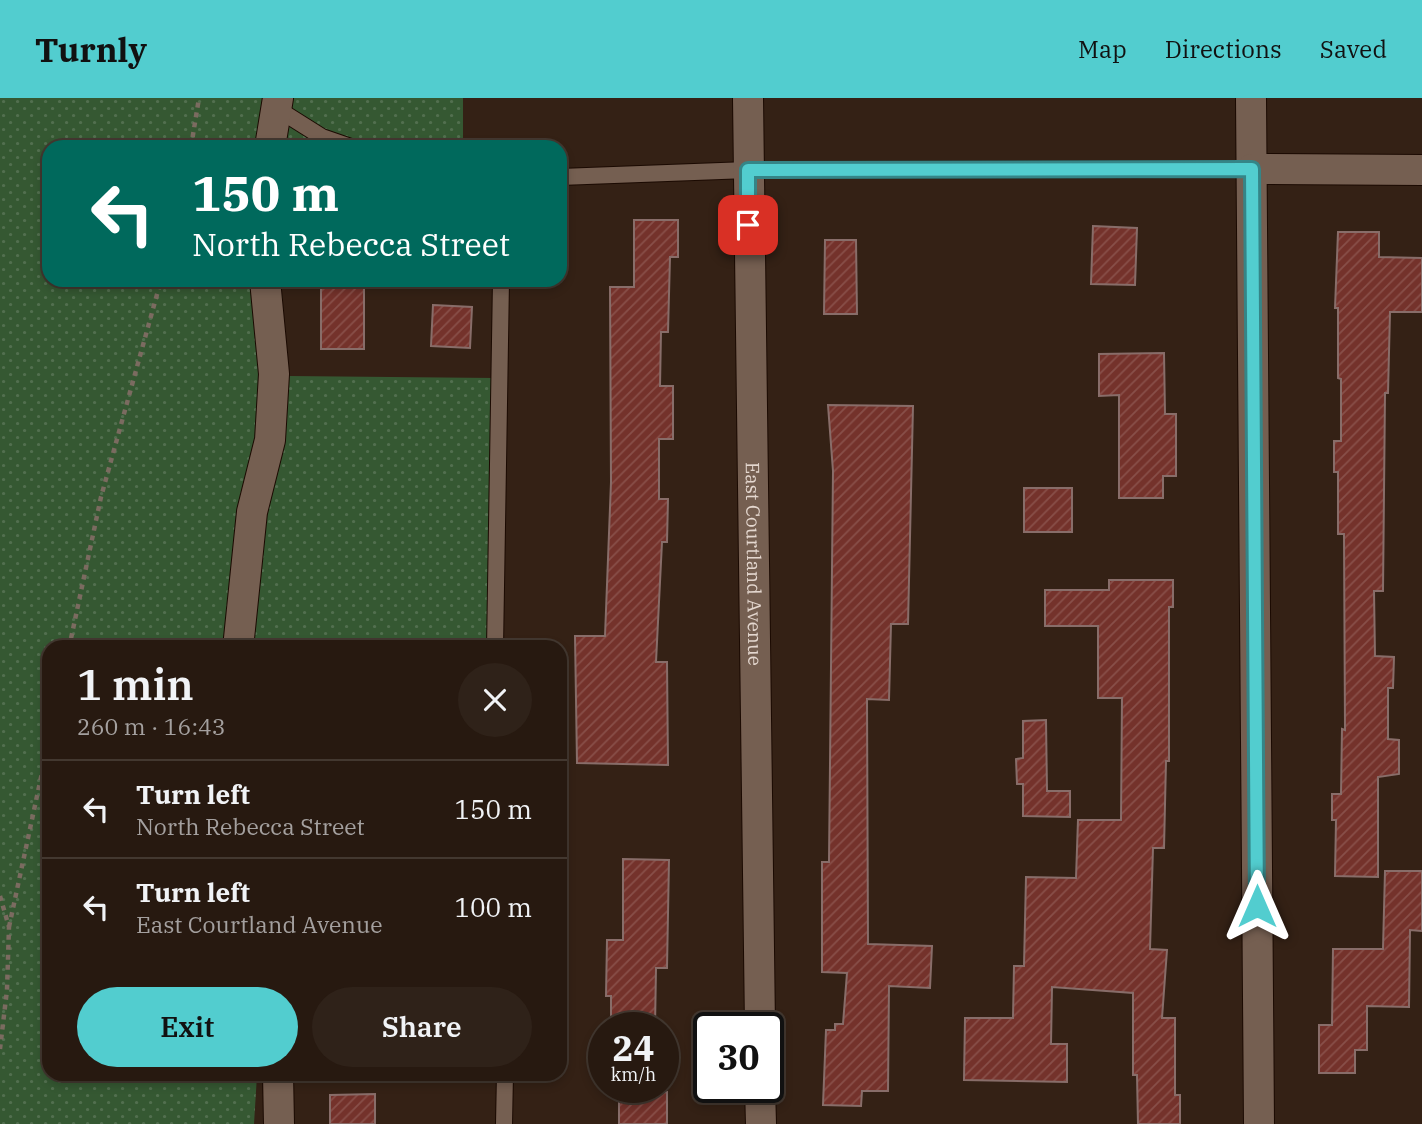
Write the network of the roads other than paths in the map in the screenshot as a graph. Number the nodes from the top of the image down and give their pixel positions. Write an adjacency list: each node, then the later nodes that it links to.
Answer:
1 (748, 98): 7 (street, East Courtland Avenue)
2 (1251, 98): 6 (street)
3 (277, 103): 4 (street); 5 (lane)
4 (271, 140)
5 (331, 140)
6 (1252, 169): 7 (lane); 8 (street); 21 (street)
7 (748, 170): 9 (lane); 14 (street, East Courtland Avenue)
8 (1422, 170)
9 (567, 177)
10 (266, 287): 12 (street)
11 (501, 287): 13 (lane)
12 (239, 640)
13 (495, 640)
14 (760, 1012)
15 (278, 1081): 18 (street)
16 (505, 1081): 19 (lane)
17 (760, 1103): 20 (street)
18 (279, 1124)
19 (504, 1124)
20 (761, 1124)
21 (1259, 1124)

